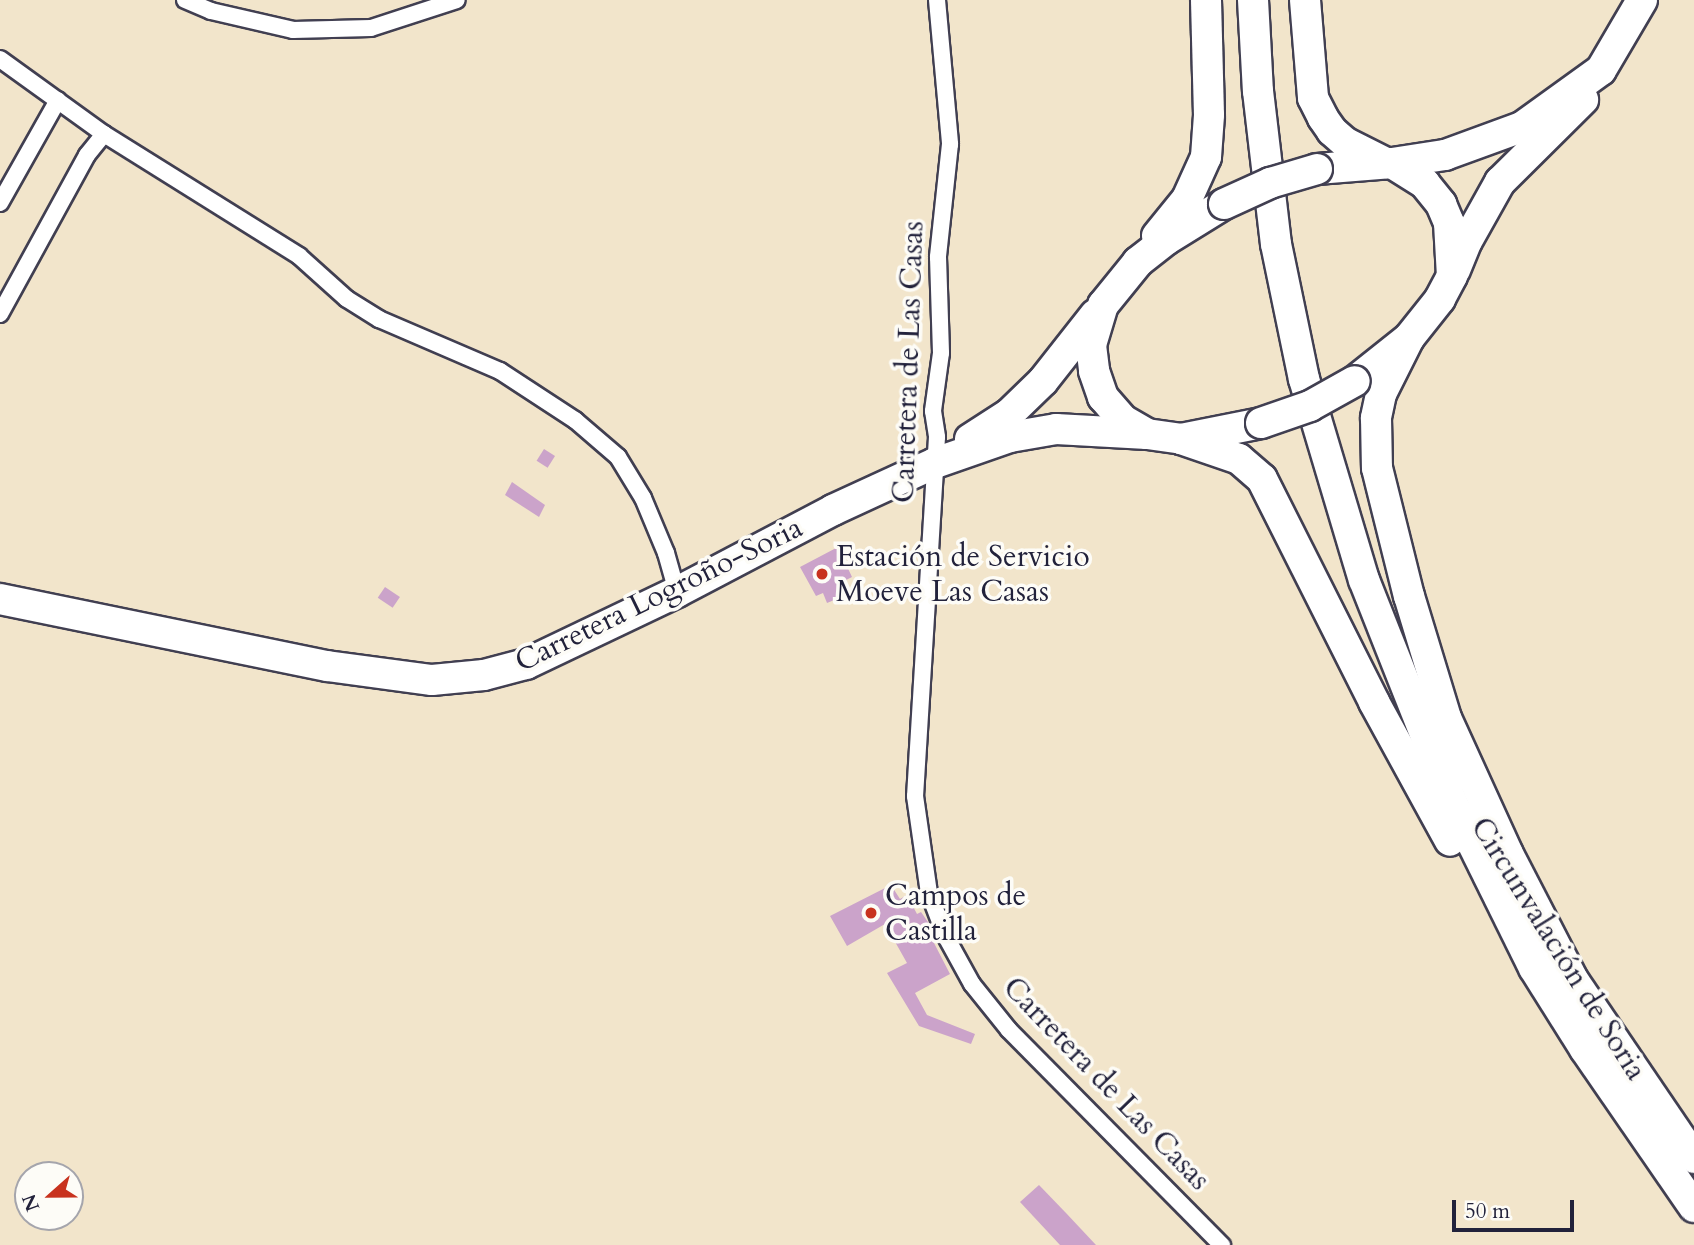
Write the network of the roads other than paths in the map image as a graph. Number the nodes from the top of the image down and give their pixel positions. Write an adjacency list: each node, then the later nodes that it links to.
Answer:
1 (185, 0): 2 (street)
2 (457, 0)
3 (937, 0): 21 (street, Carretera de Las Casas)
4 (1206, 0): 14 (highway)
5 (1253, 0): 24 (highway, Circunvalación de Soria)
6 (1305, 0): 12 (highway)
7 (1642, 0): 9 (highway)
8 (0, 59): 10 (street)
9 (1601, 70): 12 (highway); 15 (highway)
10 (58, 100): 11 (street); 13 (street)
11 (104, 134): 17 (street); 22 (street)
12 (1389, 163): 14 (highway, bridge); 15 (highway)
13 (0, 203)
14 (1138, 262): 16 (highway, Carretera Logroño-Soria)
15 (1452, 276): 18 (highway)
16 (1103, 305): 19 (highway); 21 (highway, Carretera Logroño-Soria)
17 (0, 314)
18 (1409, 338): 20 (highway, bridge); 26 (highway)
19 (1147, 434): 20 (highway, Carretera Logroño-Soria); 21 (highway, Carretera Logroño-Soria)
20 (1181, 439): 25 (highway)
21 (935, 463): 22 (highway, Carretera Logroño-Soria); 29 (street, Carretera de Las Casas)
22 (677, 592): 23 (highway, Carretera Logroño-Soria)
23 (0, 599)
24 (1411, 697): 25 (highway, Circunvalación de Soria); 26 (highway, Circunvalación de Soria)
25 (1534, 968): 28 (highway, Circunvalación de Soria)
26 (1572, 978): 27 (highway, Circunvalación de Soria)
27 (1694, 1158)
28 (1694, 1207)
29 (1222, 1245)

